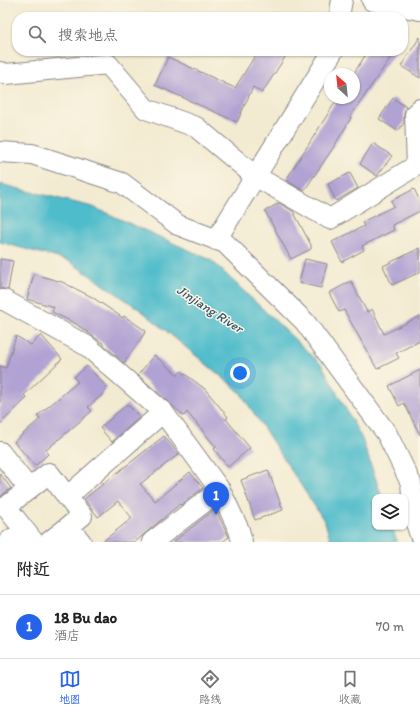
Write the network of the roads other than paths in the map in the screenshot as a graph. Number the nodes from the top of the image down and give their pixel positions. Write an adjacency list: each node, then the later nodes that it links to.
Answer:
1 (342, 0): 4 (street)
2 (373, 0): 3 (main road)
3 (420, 9)
4 (340, 12)
5 (330, 56): 10 (street)
6 (0, 72): 10 (street)
7 (420, 109): 9 (street)
8 (0, 152): 11 (street)
9 (418, 168): 10 (street)
10 (255, 176): 11 (street)
11 (216, 240): 15 (street)
12 (0, 300): 13 (street)
13 (163, 412): 17 (street); 18 (street)
14 (0, 452): 16 (street)
15 (414, 473): 20 (street)
16 (29, 489): 18 (street); 21 (street)
17 (220, 490): 25 (street); 26 (street)
18 (67, 497): 19 (street)
19 (68, 527): 23 (street); 24 (street)
20 (420, 535)
21 (29, 536): 22 (street)
22 (8, 542)
23 (49, 542)
24 (80, 542)
25 (152, 542)
26 (242, 542)

